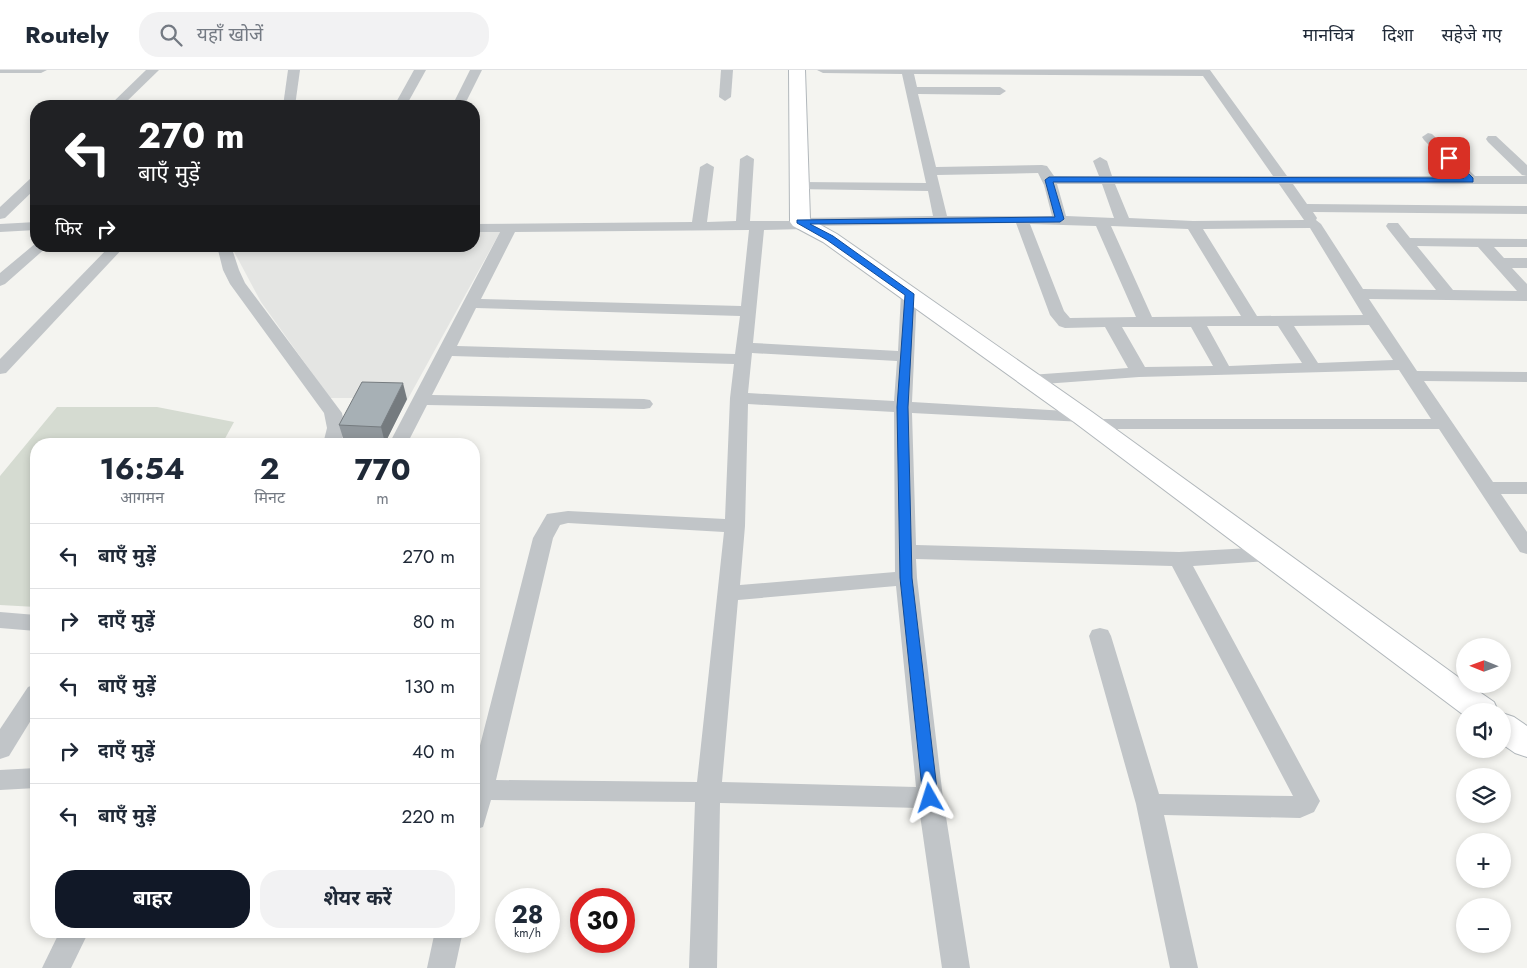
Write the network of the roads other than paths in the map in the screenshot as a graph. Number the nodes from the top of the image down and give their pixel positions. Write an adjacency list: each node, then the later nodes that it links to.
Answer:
1 (0, 70): 2 (street)
2 (13, 70): 3 (street); 14 (street)
3 (41, 70)
4 (153, 70): 18 (street)
5 (294, 70): 19 (street)
6 (420, 70): 20 (street)
7 (476, 70): 21 (street)
8 (727, 70): 17 (street)
9 (797, 70): 33 (street)
10 (823, 70): 11 (street)
11 (869, 70): 12 (street)
12 (908, 71): 13 (street); 15 (street)
13 (1205, 71): 30 (street)
14 (0, 83)
15 (912, 90): 16 (street); 26 (street)
16 (1000, 91)
17 (725, 97)
18 (121, 100)
19 (290, 100)
20 (403, 100)
21 (461, 100)
22 (1428, 137): 31 (street)
23 (1492, 139): 28 (street)
24 (747, 159): 45 (street)
25 (707, 167): 47 (street)
26 (930, 170): 29 (street); 35 (street)
27 (1103, 170): 29 (street); 30 (street); 43 (street)
28 (1527, 172)
29 (1047, 176): 40 (street)
30 (1282, 179): 31 (street); 36 (street)
31 (1471, 180): 32 (street)
32 (1527, 180)
33 (799, 186): 35 (street); 44 (street)
34 (30, 187): 38 (street)
35 (933, 187): 41 (street)
36 (1303, 208): 37 (street); 46 (street)
37 (1527, 210)
38 (0, 215)
39 (1022, 219): 40 (street); 41 (street); 74 (street)
40 (1060, 219): 42 (street)
41 (941, 220): 44 (street)
42 (1101, 221): 43 (street); 73 (street)
43 (1123, 222): 48 (street)
44 (802, 223): 45 (street); 63 (street)
45 (750, 224): 47 (street); 68 (street)
46 (1314, 224): 48 (street); 64 (street)
47 (700, 225): 53 (street)
48 (1193, 225): 71 (street)
49 (30, 226): 51 (street)
50 (1393, 226): 54 (street)
51 (0, 228)
52 (480, 228): 53 (street)
53 (509, 228): 67 (street)
54 (1406, 242): 55 (street); 65 (street)
55 (1482, 243): 56 (street); 60 (street)
56 (1527, 243)
57 (34, 252): 62 (street)
58 (112, 252): 79 (street)
59 (226, 252): 91 (street)
60 (1500, 263): 61 (street); 66 (street)
61 (1527, 263)
62 (0, 281)
63 (909, 294): 77 (street); 84 (street)
64 (1358, 294): 65 (street); 69 (street)
65 (1448, 295): 66 (street)
66 (1527, 295)
67 (470, 303): 68 (street); 75 (street)
68 (748, 311): 76 (street)
69 (1374, 320): 72 (street); 81 (street)
70 (1196, 322): 71 (street); 73 (street); 80 (street)
71 (1252, 322): 72 (street)
72 (1283, 322): 78 (street)
73 (1146, 323): 74 (street)
74 (1111, 324): 82 (street)
75 (446, 351): 76 (street); 86 (street)
76 (744, 354): 77 (street); 85 (street)
77 (906, 356): 88 (street)
78 (1313, 368): 80 (street); 81 (street)
79 (0, 369)
80 (1224, 371): 82 (street)
81 (1407, 371): 83 (street); 90 (street)
82 (1139, 372): 84 (street)
83 (1527, 377)
84 (1030, 380): 89 (street)
85 (739, 398): 88 (street); 95 (street)
86 (420, 400): 87 (street); 92 (street)
87 (644, 404)
88 (902, 407): 89 (street); 97 (street)
89 (1087, 421): 90 (street); 98 (street)
90 (1443, 424): 93 (street)
91 (335, 438)
92 (401, 438)
93 (1488, 488): 94 (street); 96 (street)
94 (1527, 488)
95 (735, 526): 101 (street); 111 (street)
96 (1527, 547)
97 (906, 552): 99 (street); 100 (street)
98 (1268, 554): 99 (street); 106 (street)
99 (1179, 559): 116 (street)
100 (906, 578): 101 (street); 115 (street)
101 (728, 593): 114 (street)
102 (0, 620): 103 (street)
103 (30, 622)
104 (1100, 636): 116 (street)
105 (30, 702): 109 (street)
106 (1471, 703)
107 (1511, 732): 108 (street)
108 (1527, 744)
109 (0, 750)
110 (30, 778): 112 (street)
111 (480, 779)
112 (0, 780)
113 (480, 790): 114 (street)
114 (708, 792): 115 (street); 121 (street)
115 (930, 798): 122 (street)
116 (1149, 804): 123 (street)
117 (71, 938): 119 (street)
118 (447, 938): 120 (street)
119 (56, 968)
120 (441, 968)
121 (703, 968)
122 (956, 968)
123 (1184, 968)

